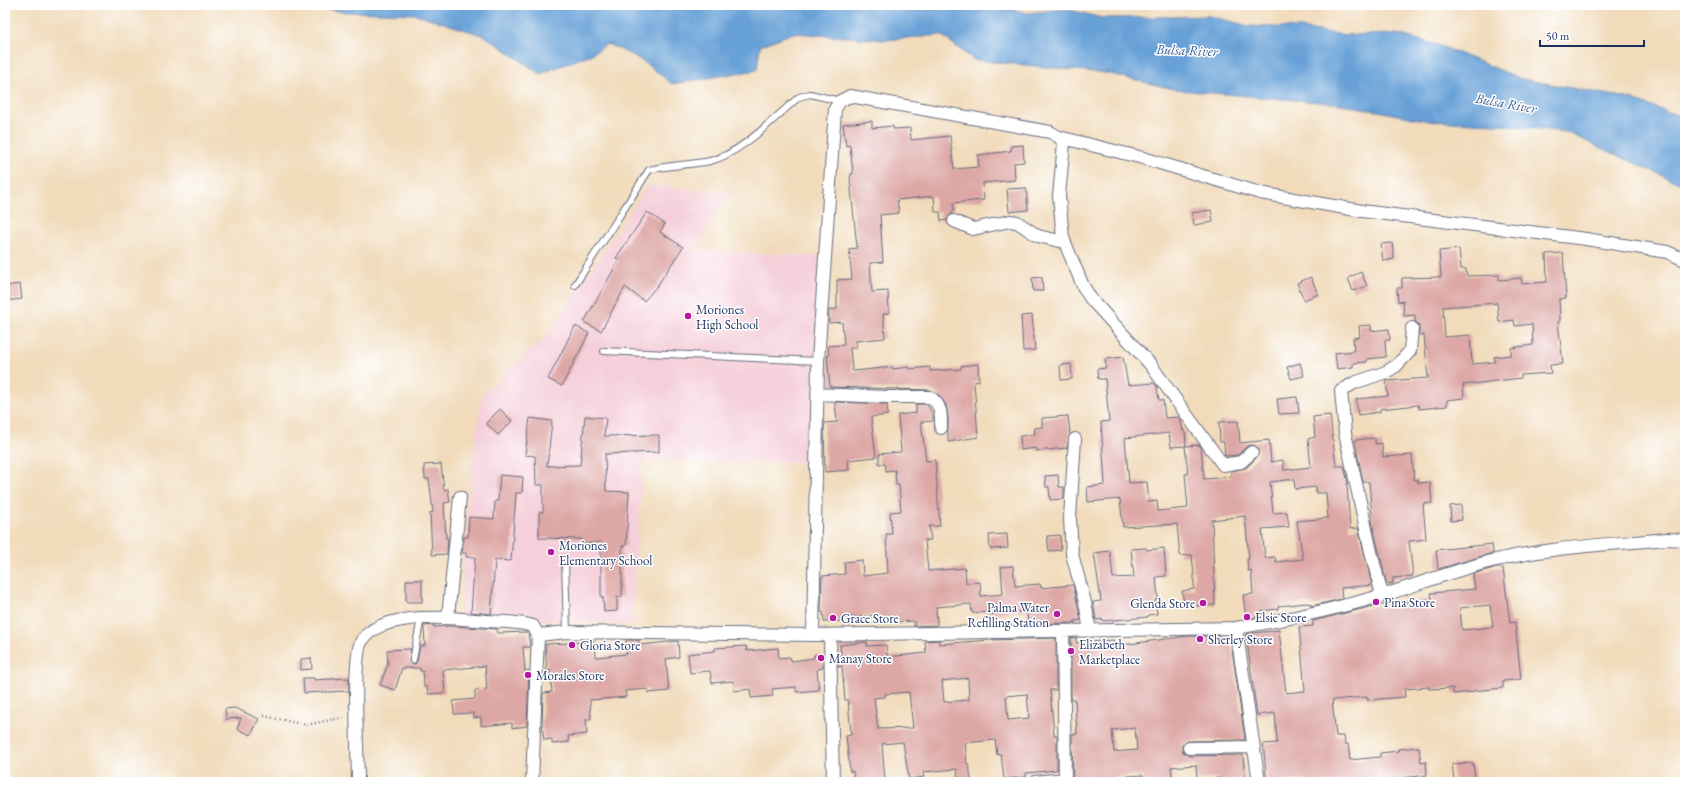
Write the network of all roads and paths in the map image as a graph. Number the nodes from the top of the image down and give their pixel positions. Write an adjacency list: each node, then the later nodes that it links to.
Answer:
1 (840, 101): 2 (street); 6 (lane); 9 (street)
2 (1059, 137): 4 (street); 5 (street)
3 (954, 221): 4 (street)
4 (1064, 242): 13 (street)
5 (1685, 260)
6 (575, 285)
7 (1412, 328): 17 (street)
8 (604, 351): 9 (lane)
9 (818, 361): 10 (street)
10 (817, 394): 11 (street); 25 (street)
11 (940, 428)
12 (1075, 439): 21 (street)
13 (1252, 452)
14 (460, 497): 18 (street)
15 (1685, 540): 17 (street)
16 (565, 559): 22 (lane)
17 (1382, 595): 20 (street)
18 (448, 617): 19 (street); 24 (street)
19 (421, 618): 27 (lane); 28 (street)
20 (1236, 628): 21 (street); 30 (street)
21 (1090, 631): 23 (street)
22 (567, 632): 24 (street); 25 (street)
23 (1063, 632): 26 (street); 32 (street)
24 (538, 635): 34 (street)
25 (813, 635): 26 (street)
26 (830, 635): 35 (street)
27 (413, 660)
28 (357, 714): 29 (path); 33 (street)
29 (264, 716)
30 (1254, 747): 31 (street); 37 (street)
31 (1190, 748)
32 (1065, 780): 36 (street)
33 (358, 782)
34 (532, 782)
35 (833, 782)
36 (1035, 782)
37 (1259, 782)

